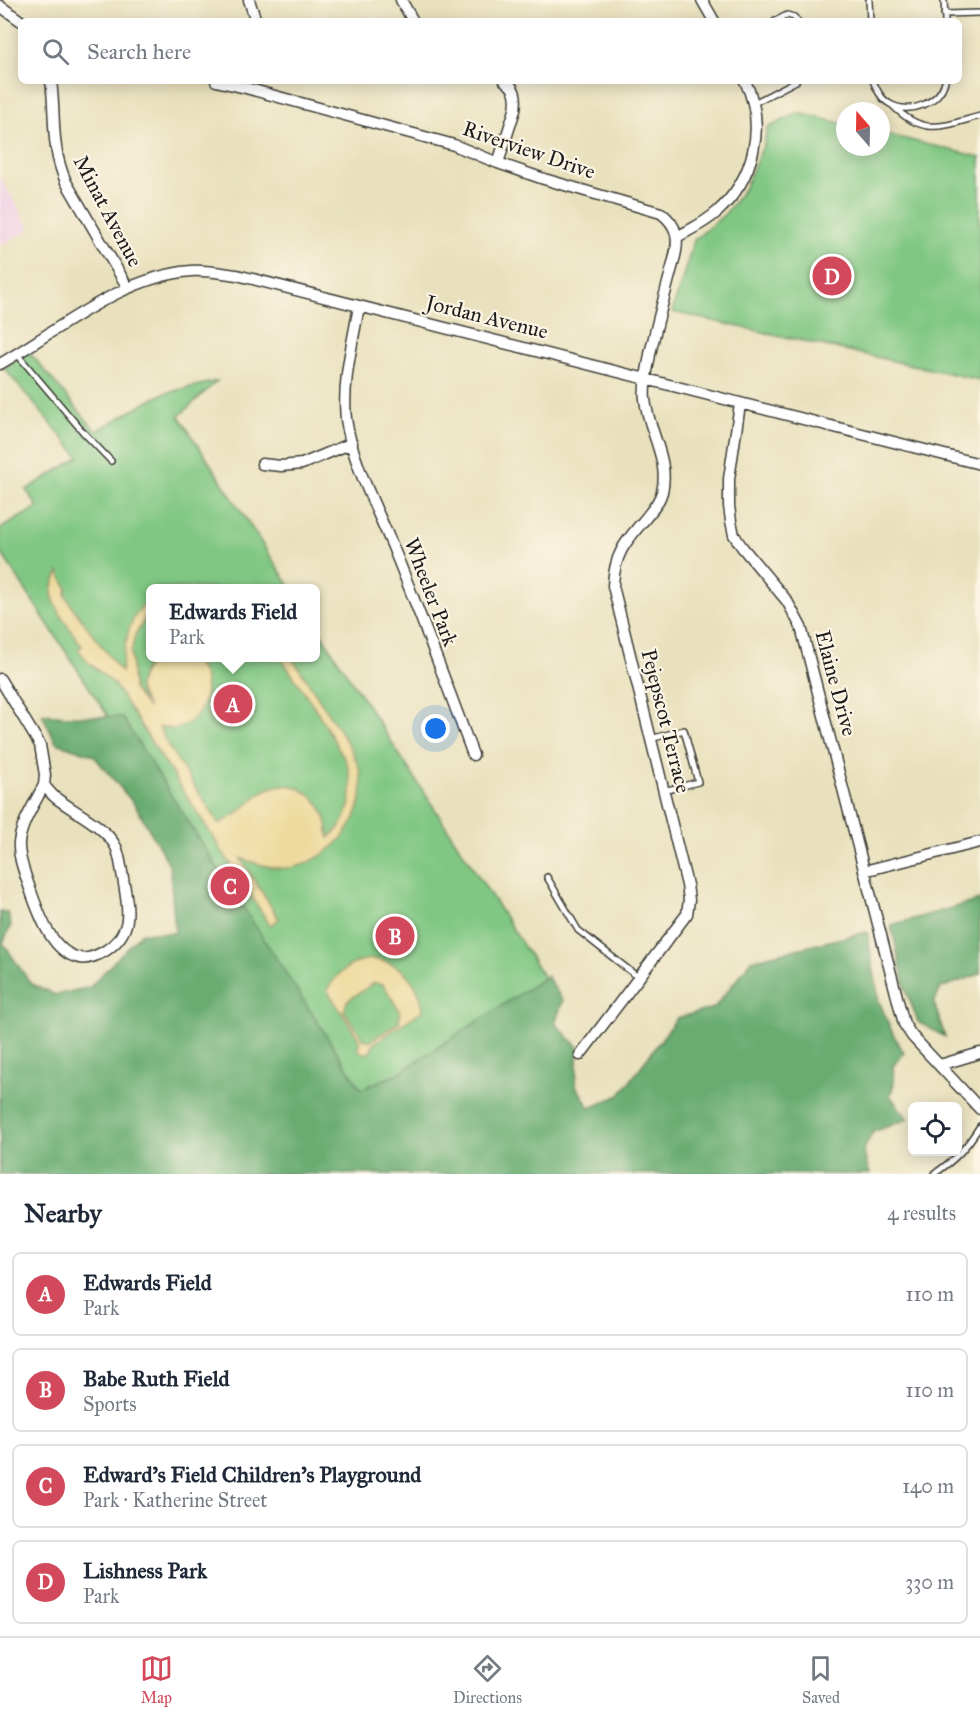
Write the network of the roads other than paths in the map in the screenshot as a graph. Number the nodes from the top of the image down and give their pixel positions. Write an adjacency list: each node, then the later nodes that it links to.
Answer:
1 (249, 0): 8 (street)
2 (401, 0): 9 (street)
3 (702, 0): 10 (street)
4 (869, 0): 13 (lane)
5 (944, 0): 14 (lane)
6 (0, 6): 15 (street)
7 (980, 13): 14 (lane)
8 (255, 18)
9 (411, 18)
10 (712, 18)
11 (781, 18): 12 (lane)
12 (795, 18)
13 (870, 18)
14 (945, 18)
15 (18, 19)
16 (51, 84): 28 (street, Minat Avenue)
17 (247, 84): 26 (street, Riverview Drive)
18 (508, 84): 26 (street)
19 (746, 84): 23 (street)
20 (791, 84): 23 (lane)
21 (874, 84): 24 (lane)
22 (944, 84): 24 (lane)
23 (754, 104): 27 (street)
24 (892, 105): 25 (lane)
25 (980, 116)
26 (498, 163): 27 (street, Riverview Drive)
27 (677, 237): 32 (street)
28 (128, 288): 29 (street, Jordan Avenue); 30 (street, Jordan Avenue)
29 (359, 306): 32 (street, Jordan Avenue); 34 (street, Wheeler Park)
30 (17, 354): 31 (street, Jordan Avenue); 35 (lane)
31 (0, 364)
32 (646, 378): 33 (street, Jordan Avenue); 39 (street, Pejepscot Terrace)
33 (740, 404): 37 (street, Jordan Avenue); 44 (street, Elaine Drive)
34 (352, 443): 36 (street); 40 (street, Wheeler Park)
35 (111, 461)
36 (262, 464)
37 (980, 464)
38 (0, 679): 41 (street)
39 (651, 739): 42 (street, Pejepscot Terrace); 42 (lane)
40 (473, 755)
41 (44, 785): 41 (street)
42 (663, 791): 46 (street, Pejepscot Terrace)
43 (980, 842): 44 (street)
44 (864, 871): 49 (street, Elaine Drive)
45 (547, 877): 46 (lane)
46 (639, 978): 48 (street, Pejepscot Terrace)
47 (980, 1053): 49 (street)
48 (580, 1055)
49 (940, 1065): 50 (street, Elaine Drive)
50 (980, 1109)
51 (980, 1126): 52 (lane)
52 (934, 1174)

